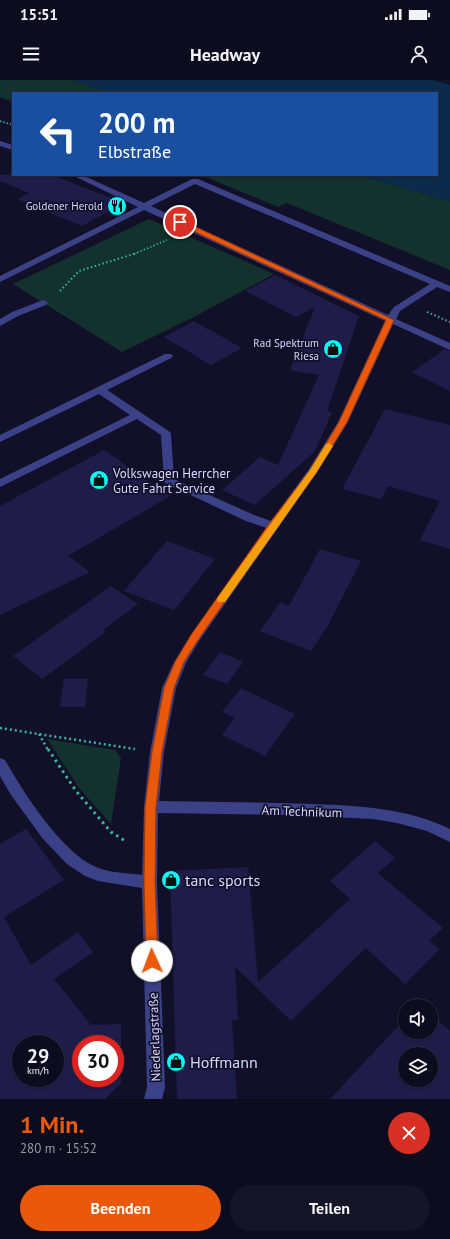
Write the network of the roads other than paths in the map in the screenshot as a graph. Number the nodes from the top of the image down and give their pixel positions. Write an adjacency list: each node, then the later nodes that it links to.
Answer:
1 (0, 143): 2 (street)
2 (12, 148)
3 (78, 176): 4 (street)
4 (144, 206): 5 (street); 6 (street); 9 (street)
5 (0, 279)
6 (437, 283): 7 (street); 9 (street, Niederlagstraße)
7 (450, 289)
8 (43, 303): 10 (street)
9 (390, 320): 11 (street); 17 (street, Niederlagstraße)
10 (0, 323)
11 (450, 347)
12 (168, 356): 13 (street)
13 (100, 390): 14 (street); 15 (street)
14 (137, 415): 16 (street); 17 (street)
15 (0, 439)
16 (0, 483)
17 (272, 526): 19 (street, Niederlagstraße)
18 (0, 764): 21 (street)
19 (151, 807): 20 (street, Am Technikum); 21 (street, Niederlagstraße)
20 (450, 836)
21 (149, 882): 22 (street, Niederlagstraße)
22 (153, 1099)

